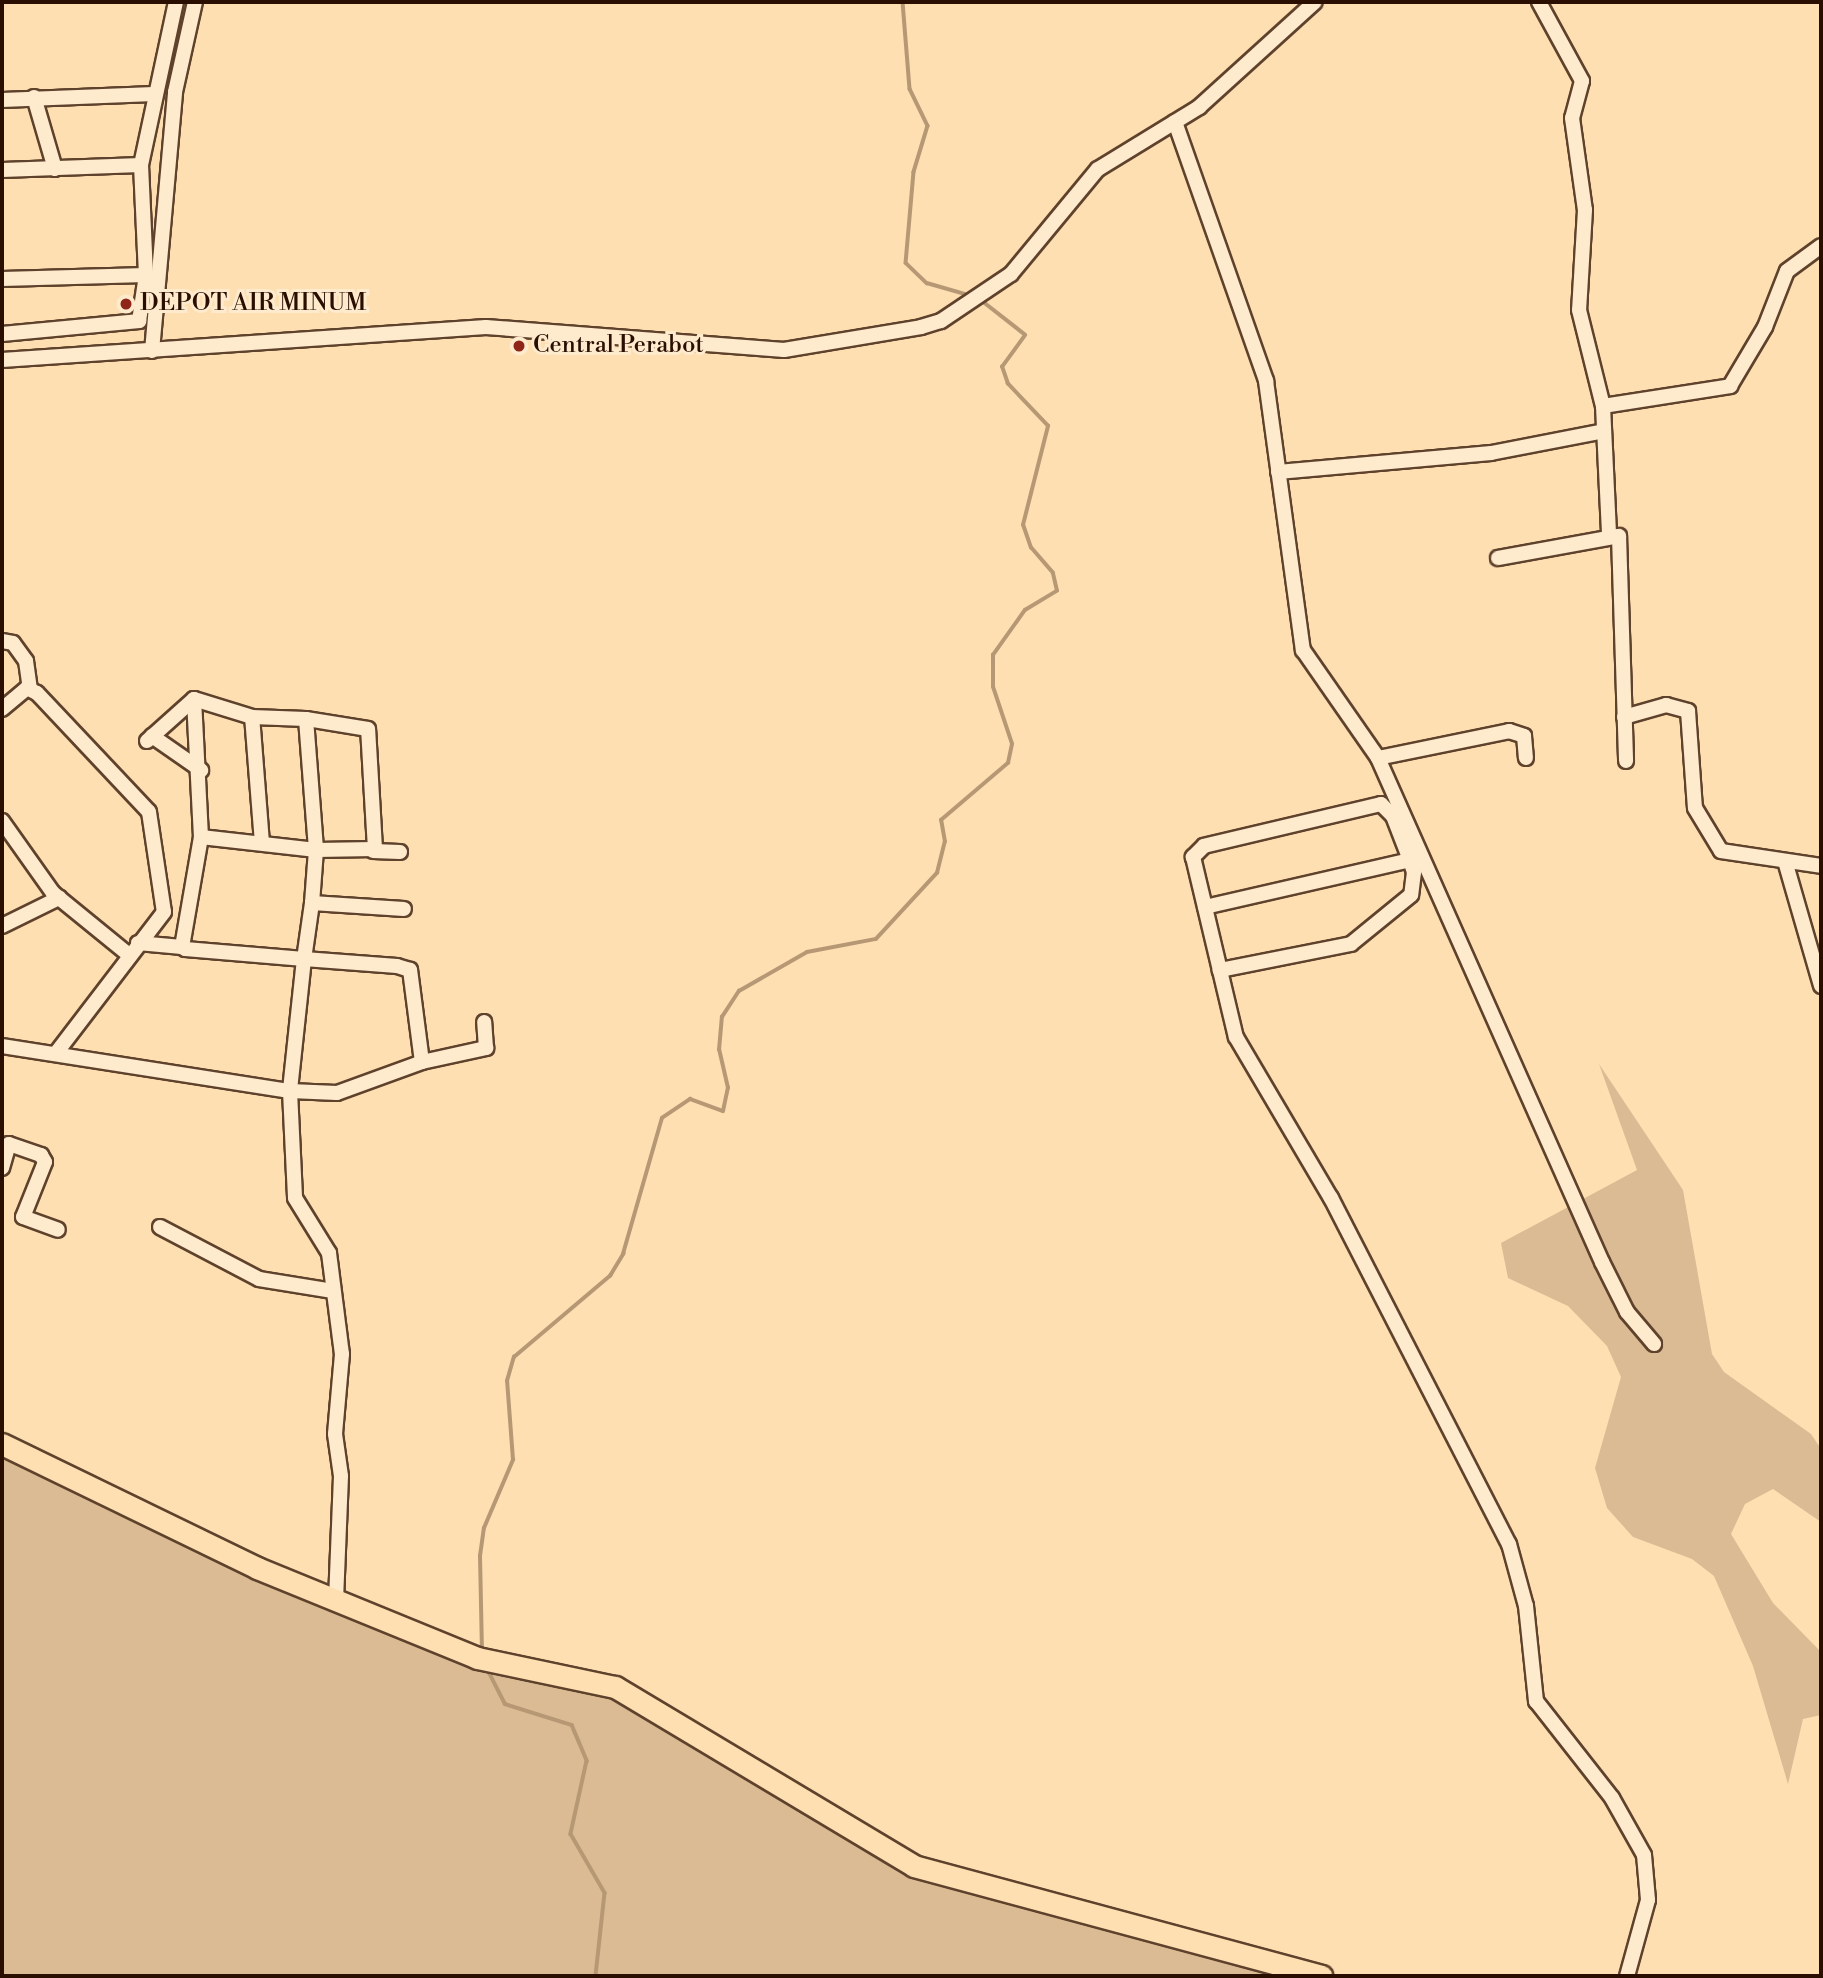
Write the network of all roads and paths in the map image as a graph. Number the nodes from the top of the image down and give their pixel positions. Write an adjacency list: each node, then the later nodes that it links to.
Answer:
1 (176, 2): 5 (street)
2 (195, 2): 16 (street)
3 (1315, 2): 8 (street)
4 (1539, 2): 18 (street)
5 (154, 94): 6 (street); 9 (street)
6 (34, 97): 7 (street); 10 (street)
7 (2, 100)
8 (1175, 122): 16 (street); 20 (street)
9 (141, 165): 10 (street); 13 (street)
10 (55, 169): 11 (street)
11 (2, 170)
12 (1821, 246): 18 (street)
13 (146, 275): 14 (street); 15 (street)
14 (2, 279)
15 (2, 334)
16 (152, 351): 17 (street)
17 (2, 360)
18 (1603, 406): 19 (street)
19 (1604, 431): 20 (street); 21 (street)
20 (1278, 472): 30 (street)
21 (1609, 533): 22 (street); 28 (street)
22 (1498, 558)
23 (2, 641): 24 (street)
24 (30, 689): 26 (street); 49 (street)
25 (194, 699): 27 (street); 33 (street); 33 (street)
26 (2, 709)
27 (252, 717): 29 (street); 36 (street)
28 (1624, 717): 32 (street); 41 (street)
29 (306, 719): 37 (street); 38 (street)
30 (1378, 758): 31 (street); 62 (street)
31 (1525, 758)
32 (1626, 761)
33 (201, 770): 35 (street)
34 (2, 821): 43 (street)
35 (201, 836): 36 (street); 48 (street)
36 (262, 843): 37 (street)
37 (316, 850): 38 (street); 44 (street)
38 (373, 851): 39 (street)
39 (400, 852)
40 (1410, 860): 45 (street); 45 (street); 51 (street)
41 (1785, 861): 42 (street); 52 (street)
42 (1821, 866)
43 (59, 898): 47 (street); 49 (street)
44 (312, 902): 46 (street); 50 (street)
45 (1205, 907): 51 (street)
46 (404, 909)
47 (2, 926)
48 (182, 947): 49 (street); 50 (street)
49 (133, 949): 55 (street)
50 (304, 959): 56 (street); 57 (street)
51 (1220, 970): 66 (street)
52 (1821, 986)
53 (484, 1022): 56 (street)
54 (2, 1046): 55 (street)
55 (57, 1052): 57 (street)
56 (422, 1062): 57 (street)
57 (290, 1091): 61 (street)
58 (2, 1168): 60 (street)
59 (160, 1227): 61 (street)
60 (58, 1230)
61 (333, 1292): 64 (street)
62 (1654, 1344)
63 (2, 1444): 64 (highway)
64 (336, 1602): 65 (highway)
65 (1321, 1976)
66 (1627, 1976)

